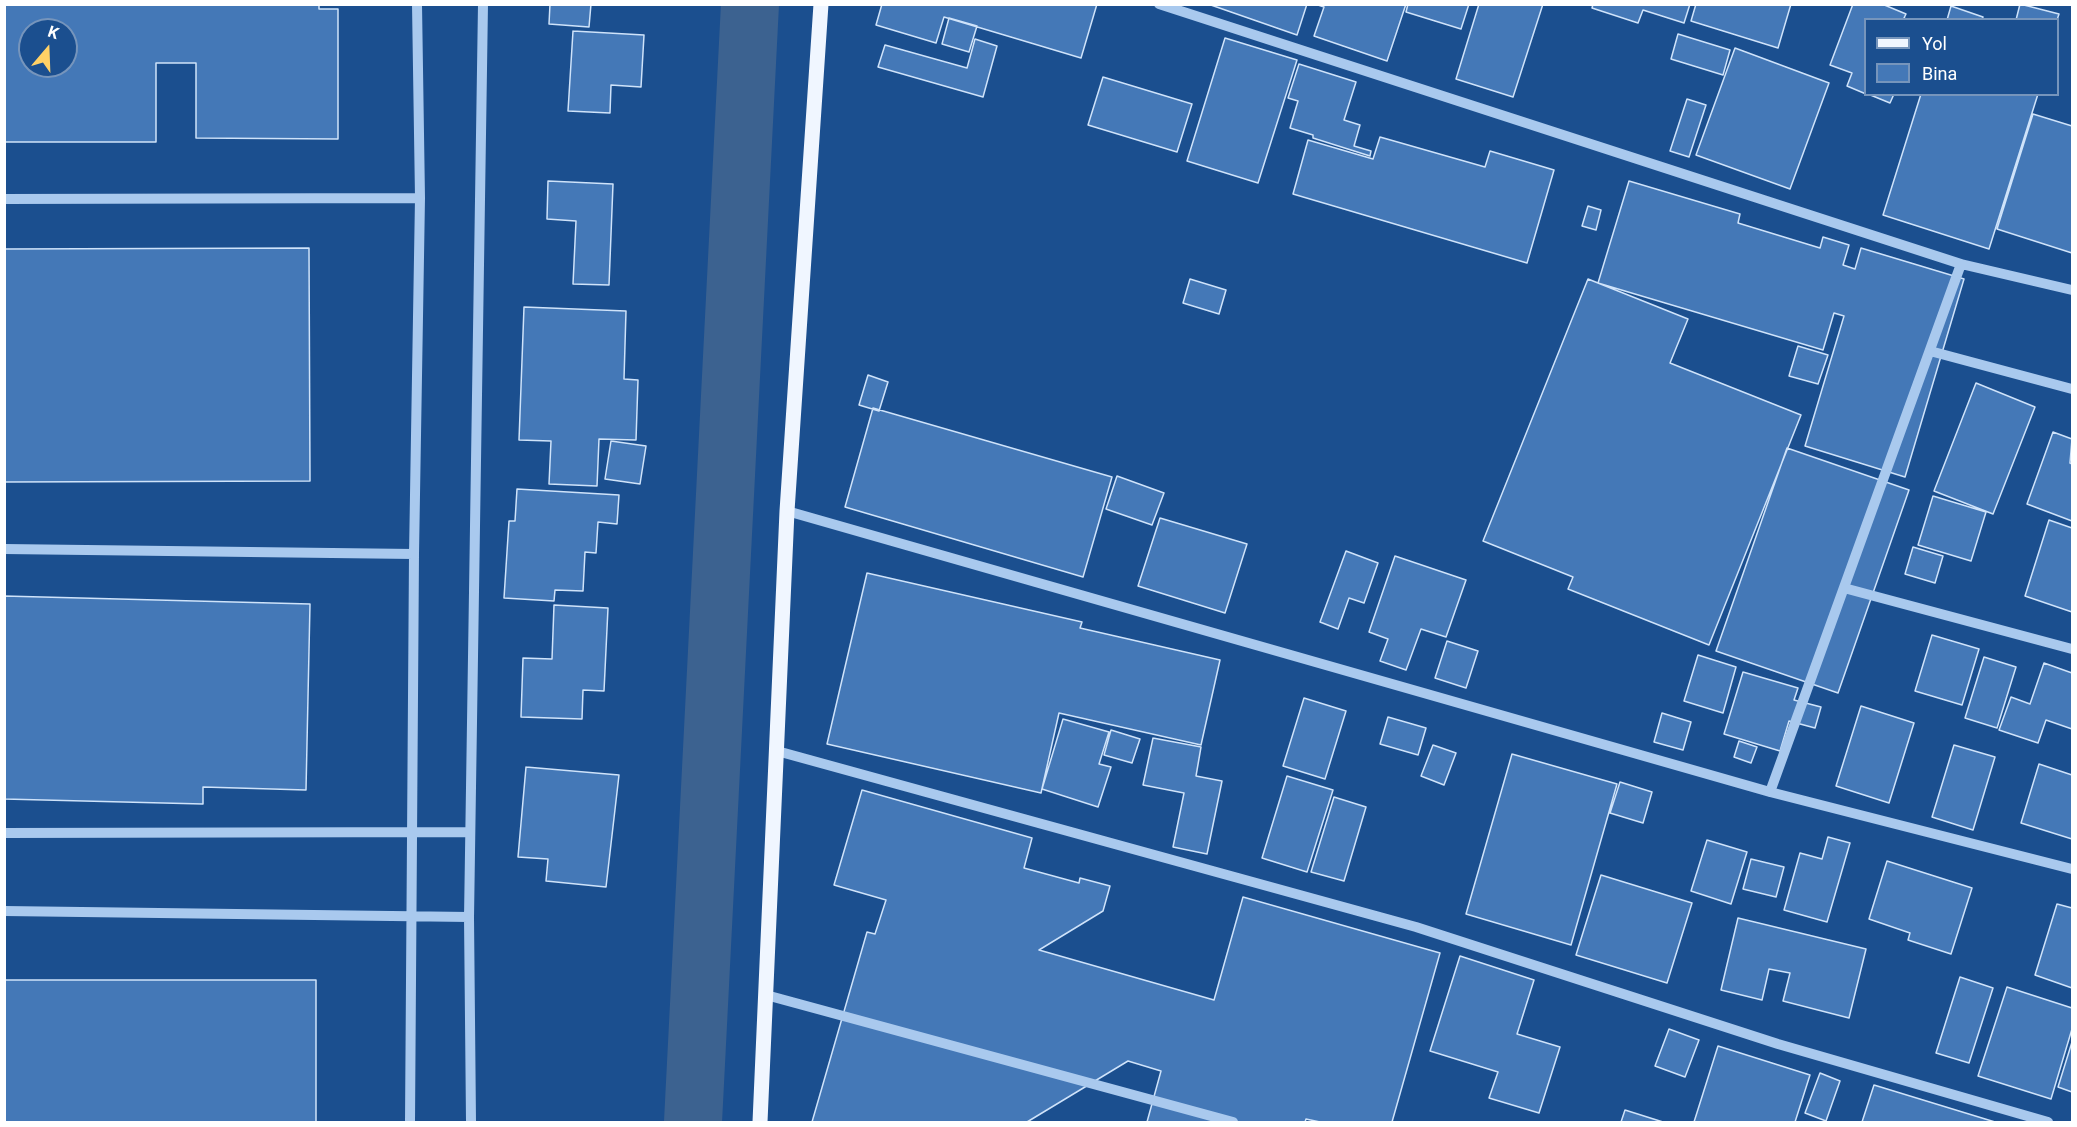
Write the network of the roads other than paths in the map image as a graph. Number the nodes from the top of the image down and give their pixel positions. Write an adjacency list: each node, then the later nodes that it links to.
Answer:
1 (417, 4): 5 (street)
2 (483, 4): 19 (street)
3 (821, 4): 11 (main road)
4 (1159, 4): 7 (street)
5 (420, 198): 6 (street); 13 (street)
6 (4, 199)
7 (1961, 264): 8 (street); 9 (street)
8 (2073, 290)
9 (1930, 351): 10 (street); 14 (street)
10 (2073, 388)
11 (788, 511): 16 (main road); 17 (street)
12 (4, 549): 13 (street)
13 (414, 554): 18 (street)
14 (1844, 588): 15 (street); 17 (street)
15 (2073, 649)
16 (777, 751): 25 (main road); 30 (street)
17 (1770, 792): 21 (street)
18 (411, 832): 19 (street); 20 (street); 23 (street)
19 (470, 832): 24 (street)
20 (4, 833)
21 (2073, 869)
22 (4, 911): 23 (street)
23 (410, 915): 24 (street); 26 (street)
24 (469, 917): 27 (street)
25 (766, 995): 28 (main road); 29 (street)
26 (410, 1122)
27 (471, 1122)
28 (760, 1122)
29 (1233, 1122)
30 (2048, 1122)

